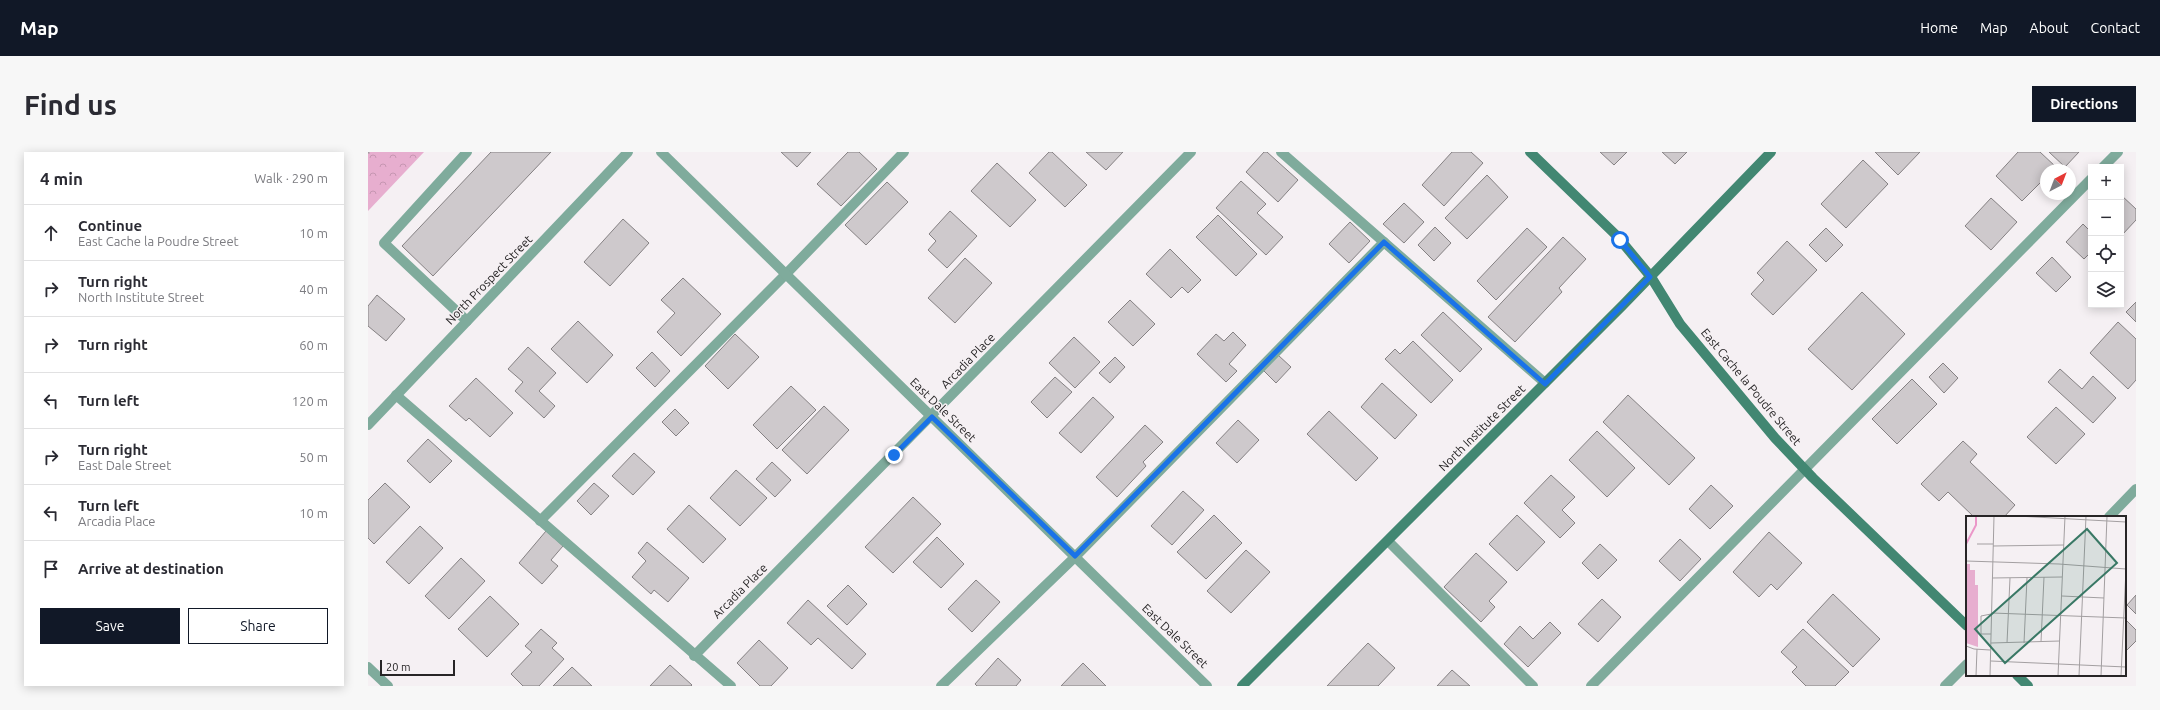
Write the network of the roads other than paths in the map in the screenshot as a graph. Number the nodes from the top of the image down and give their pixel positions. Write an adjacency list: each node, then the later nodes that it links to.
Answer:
1 (467, 152): 15 (street)
2 (628, 152): 15 (street, North Prospect Street)
3 (661, 152): 13 (street, East Dale Street)
4 (904, 152): 13 (street)
5 (1191, 152): 18 (street, Arcadia Place)
6 (1281, 152): 12 (street)
7 (1530, 152): 14 (street, East Cache la Poudre Street)
8 (1771, 152): 14 (street, North Institute Street)
9 (2118, 152): 10 (street)
10 (2106, 164)
11 (2088, 182): 20 (street)
12 (1384, 242): 16 (street); 25 (street)
13 (786, 274): 18 (street, East Dale Street); 23 (street)
14 (1650, 277): 16 (street, North Institute Street); 20 (street, East Cache la Poudre Street)
15 (468, 321): 17 (street, North Prospect Street)
16 (1545, 384): 24 (street, North Institute Street)
17 (396, 395): 19 (street, North Prospect Street); 23 (street)
18 (932, 417): 25 (street, East Dale Street); 27 (street, Arcadia Place)
19 (368, 425)
20 (1805, 470): 26 (street, East Cache la Poudre Street); 37 (street)
21 (2136, 489): 22 (street)
22 (2110, 516)
23 (540, 521): 27 (street)
24 (1388, 541): 35 (street, North Institute Street); 36 (street)
25 (1075, 556): 33 (street); 34 (street, East Dale Street)
26 (1966, 625)
27 (694, 656): 32 (street)
28 (1966, 665): 38 (street)
29 (368, 667): 31 (street)
30 (2018, 676): 39 (street)
31 (388, 686)
32 (731, 686)
33 (940, 686)
34 (1207, 686)
35 (1242, 686)
36 (1533, 686)
37 (1591, 686)
38 (1945, 686)
39 (2028, 686)

